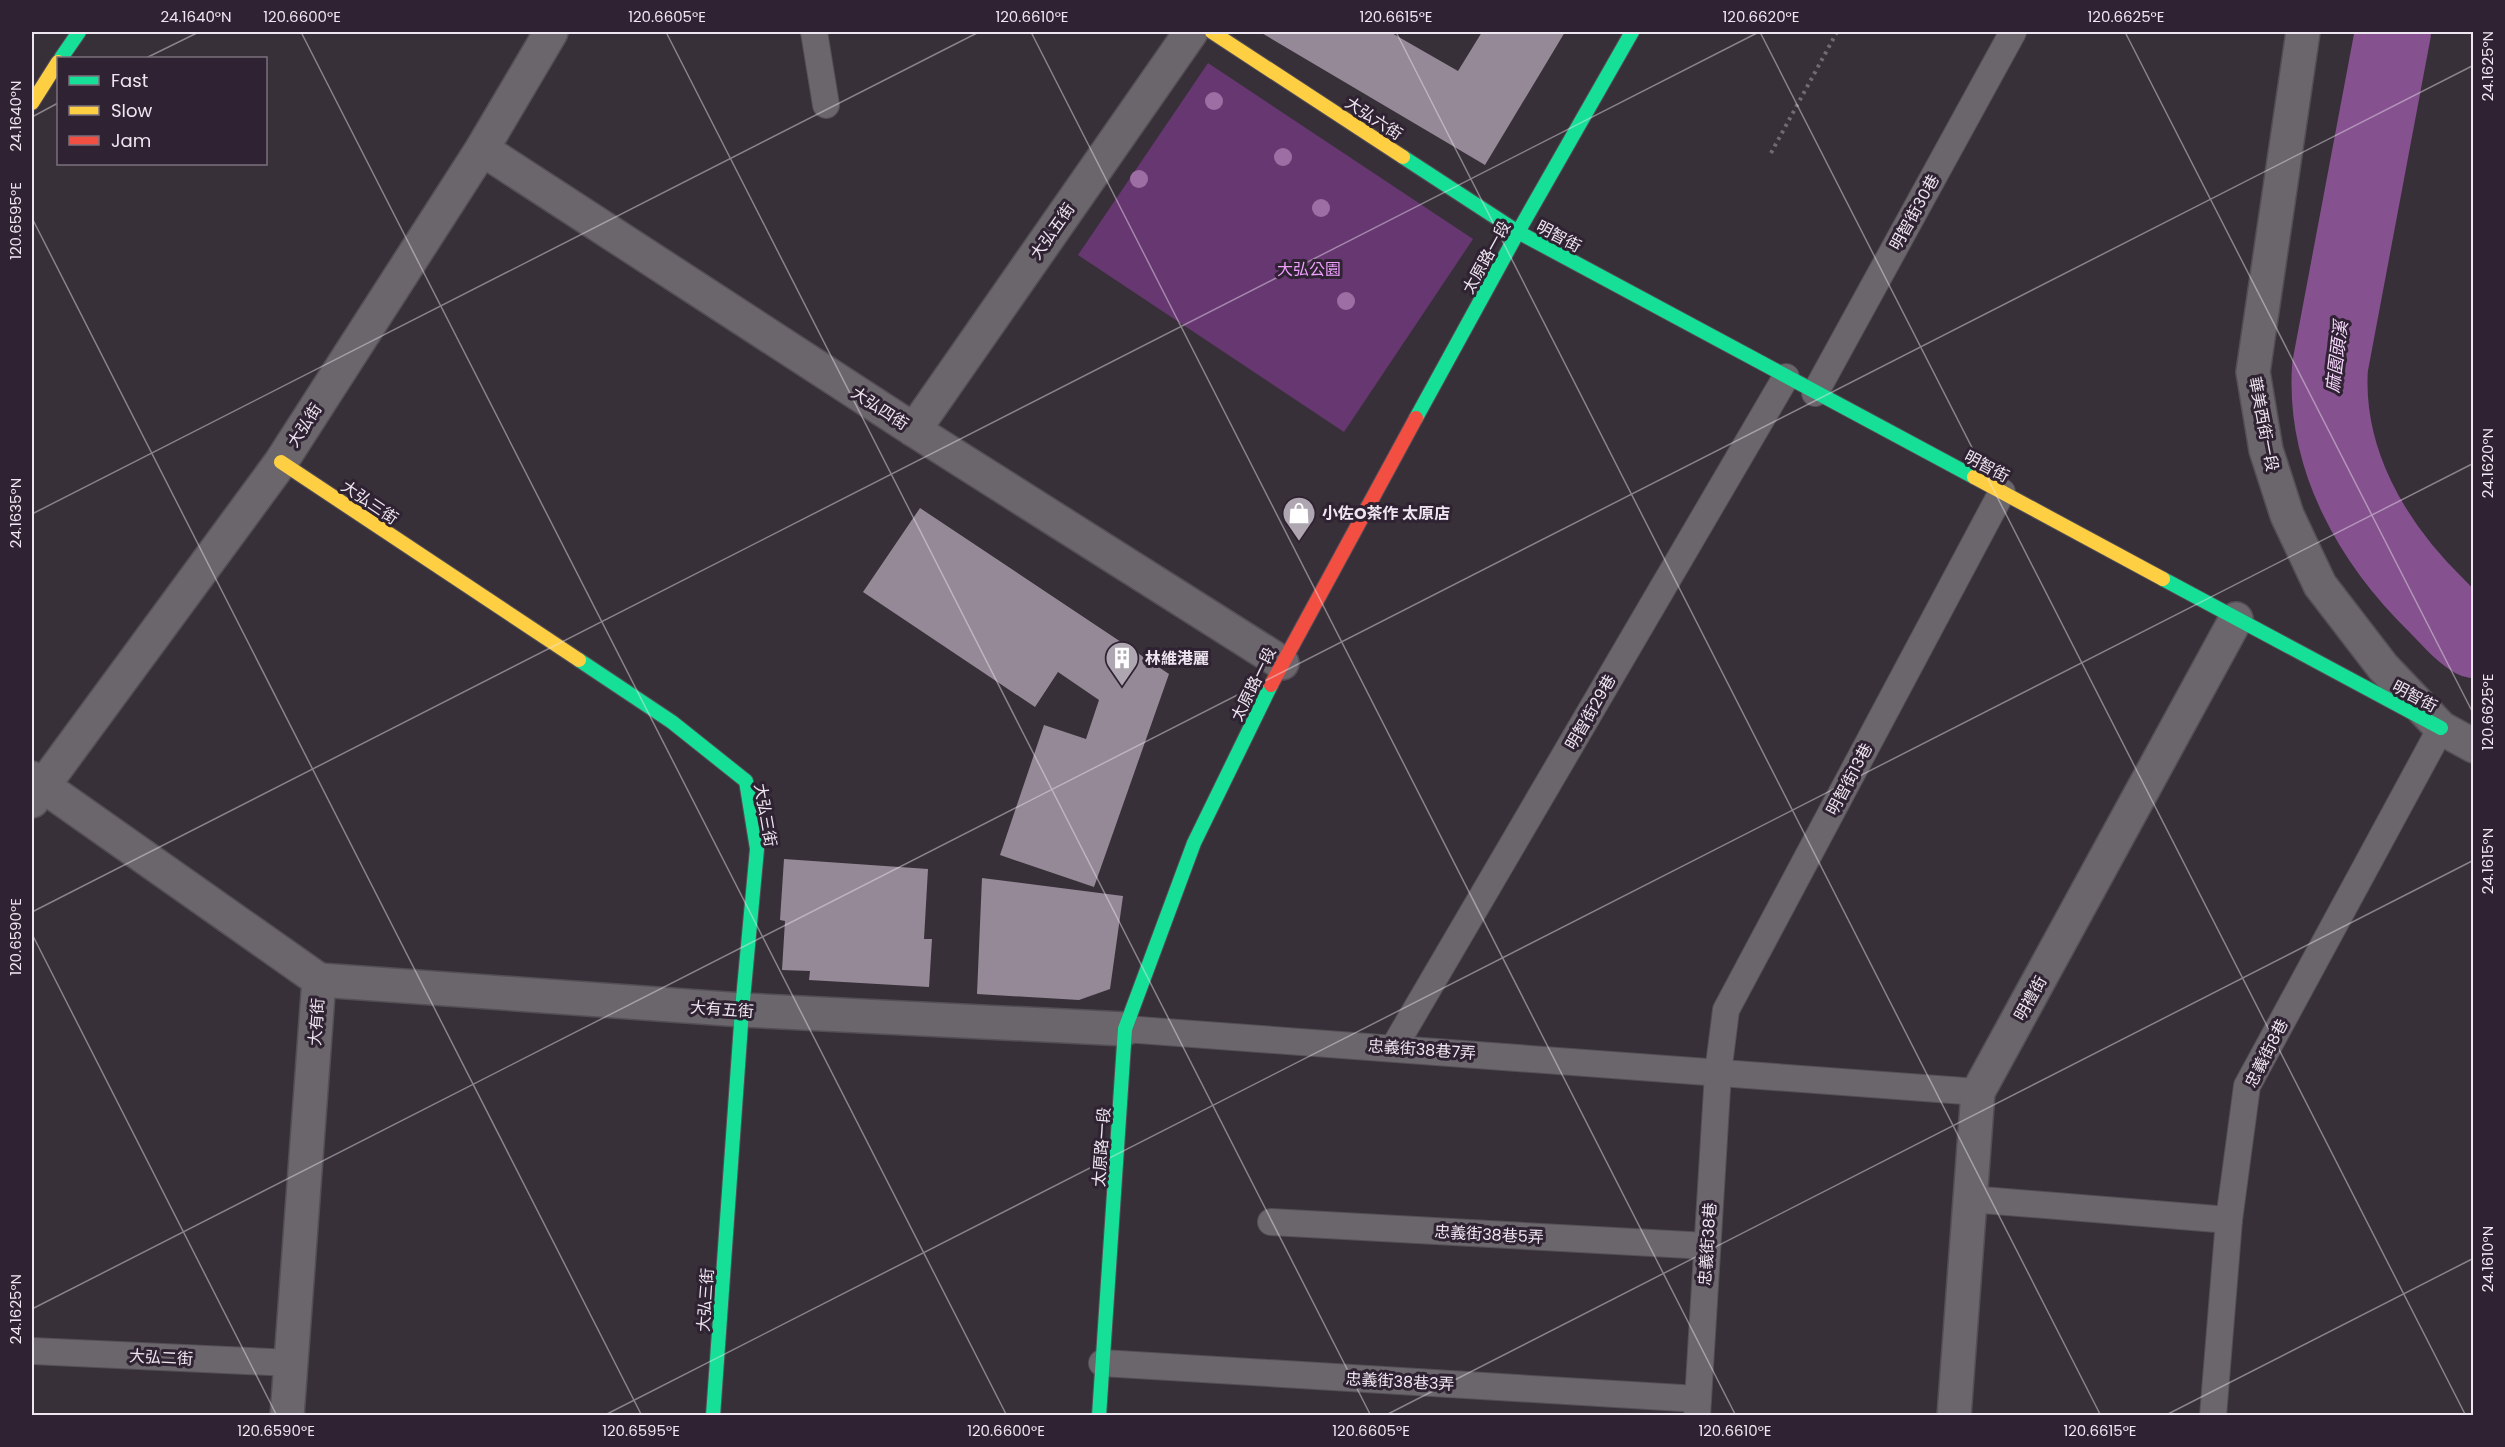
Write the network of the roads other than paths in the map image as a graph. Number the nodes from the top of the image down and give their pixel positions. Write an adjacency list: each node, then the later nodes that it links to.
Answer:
1 (79, 32): 9 (street)
2 (551, 32): 13 (street, 大弘街)
3 (814, 32): 12 (lane)
4 (1191, 32): 17 (street, 大弘五街)
5 (1212, 32): 14 (street, 大弘六街)
6 (1632, 32): 14 (street, 太原路一段)
7 (2013, 32): 16 (lane, 明智街30巷)
8 (2303, 32): 22 (street, 華美西街一段)
9 (62, 57)
10 (57, 64): 11 (street)
11 (32, 103)
12 (826, 105)
13 (482, 149): 17 (street, 大弘四街); 18 (street, 大弘街)
14 (1518, 232): 15 (street, 明智街); 21 (street, 太原路一段)
15 (1786, 377): 16 (street, 明智街); 28 (lane, 明智街29巷)
16 (1815, 393): 19 (street, 明智街)
17 (914, 430): 21 (street, 大弘四街)
18 (281, 462): 24 (street, 大弘街); 26 (street, 大弘三街)
19 (2002, 492): 20 (street, 明智街); 29 (lane, 明智街13巷)
20 (2236, 619): 22 (street, 明智街); 30 (street, 明禮街)
21 (1282, 663): 27 (street, 太原路一段)
22 (2441, 728): 23 (street, 華美西街一段); 32 (lane, 忠義街8巷)
23 (2474, 746)
24 (35, 788): 25 (street, 大有街)
25 (319, 980): 26 (street, 大有五街); 36 (street, 大有街)
26 (742, 1010): 27 (street, 大有五街); 40 (street, 大弘三街)
27 (1125, 1029): 28 (lane, 忠義街38巷7弄); 37 (street, 太原路一段)
28 (1394, 1047): 29 (lane, 忠義街38巷7弄)
29 (1718, 1072): 30 (lane, 忠義街38巷7弄); 34 (lane, 忠義街38巷)
30 (1978, 1092): 31 (street, 明禮街)
31 (1970, 1199): 32 (lane); 42 (street, 明禮街)
32 (2229, 1220): 43 (lane, 忠義街8巷)
33 (1271, 1222): 34 (lane, 忠義街38巷5弄)
34 (1707, 1246): 38 (lane, 忠義街38巷)
35 (32, 1351): 36 (lane, 大弘二街)
36 (291, 1363): 39 (street, 大有街)
37 (1102, 1363): 38 (lane, 忠義街38巷3弄); 41 (street, 太原路一段)
38 (1697, 1407)
39 (287, 1416)
40 (713, 1416)
41 (1099, 1416)
42 (1954, 1416)
43 (2213, 1416)

